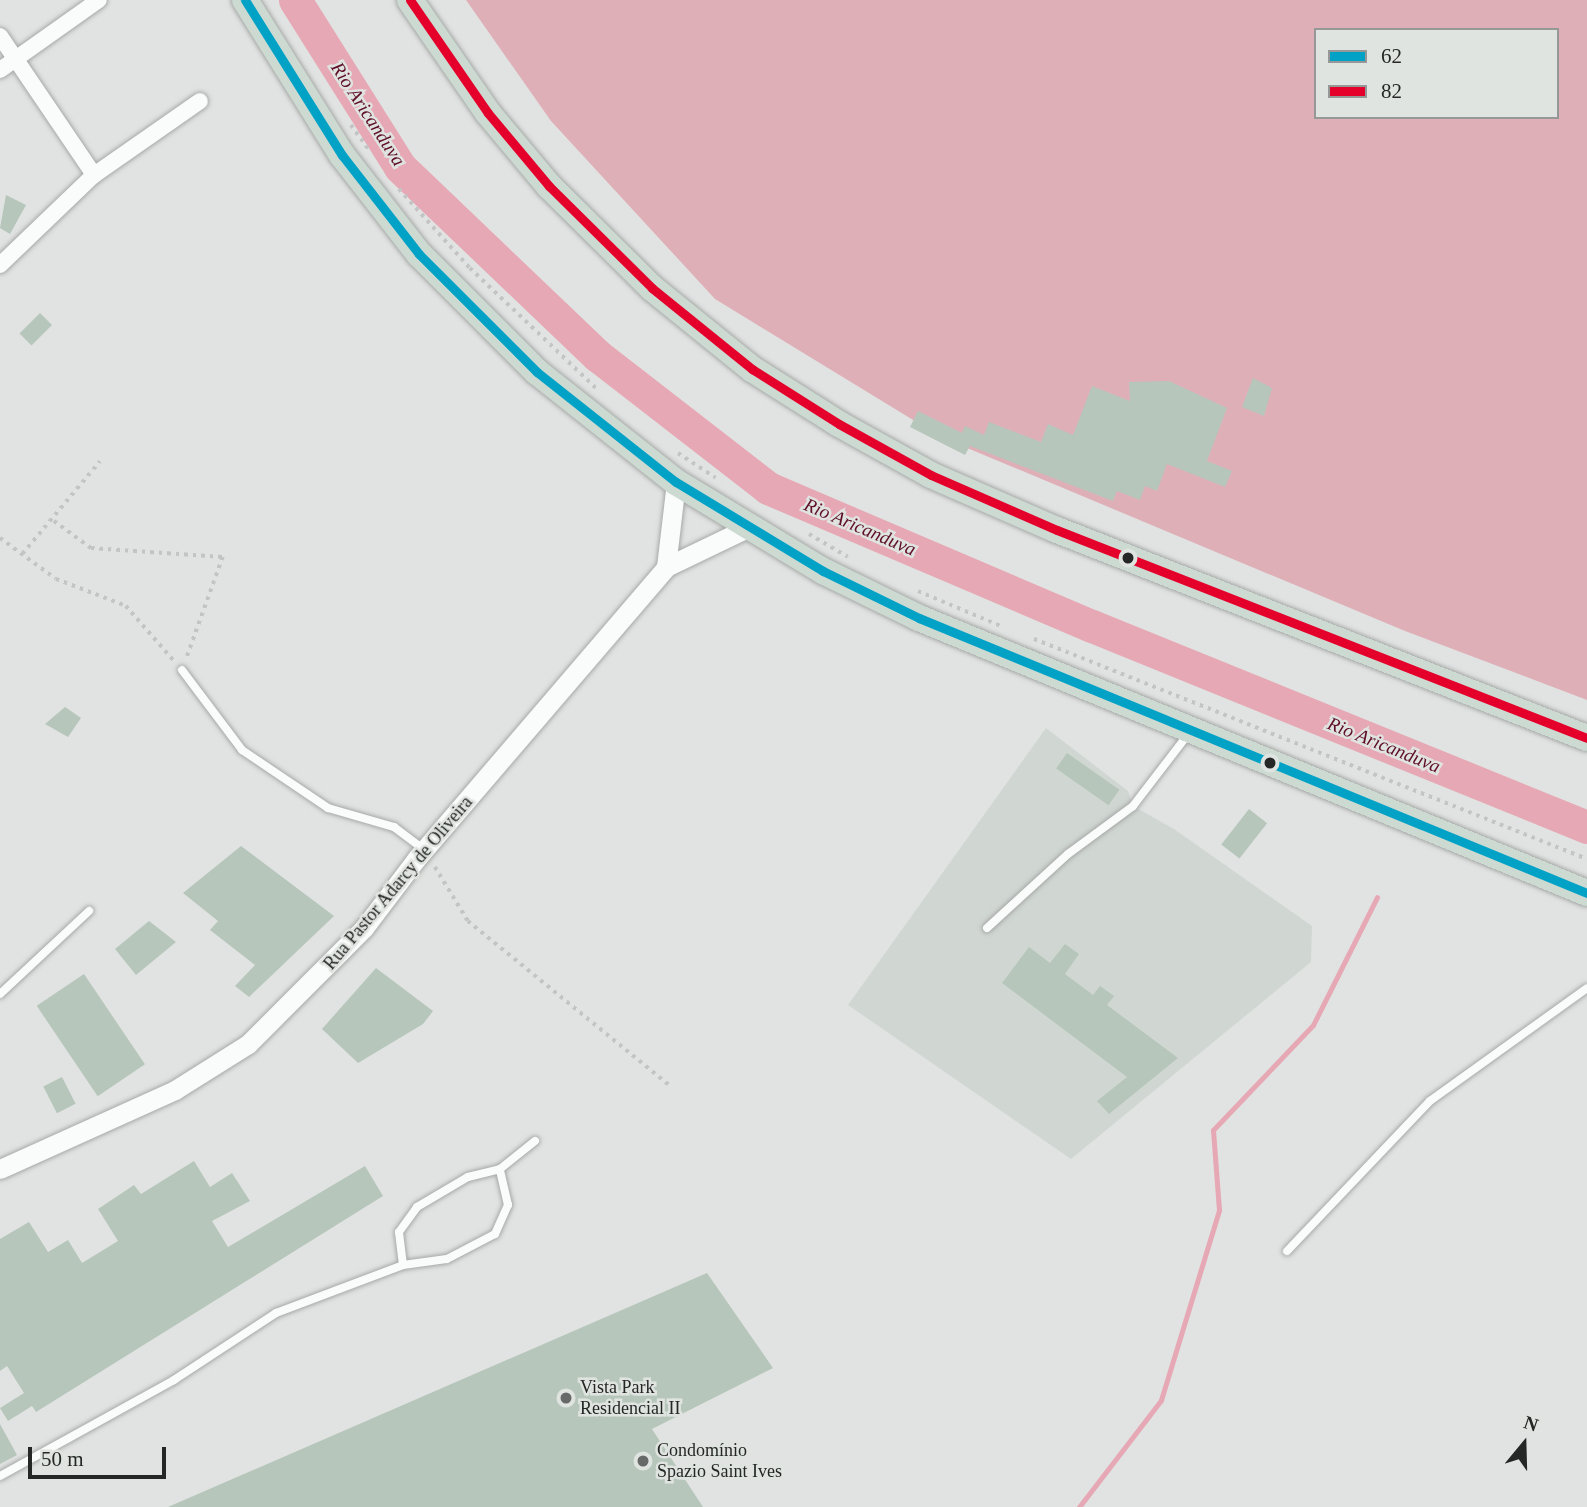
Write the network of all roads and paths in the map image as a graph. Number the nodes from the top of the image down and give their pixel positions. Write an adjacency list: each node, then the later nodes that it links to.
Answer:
1 (99, 0): 5 (street)
2 (245, 0): 16 (highway)
3 (410, 0): 30 (highway)
4 (0, 36): 5 (street)
5 (15, 60): 6 (street); 10 (street)
6 (0, 70)
7 (200, 101): 10 (street)
8 (347, 119): 9 (path)
9 (372, 156)
10 (94, 175): 12 (street)
11 (394, 184): 13 (path)
12 (4, 254)
13 (606, 396)
14 (667, 445): 17 (path)
15 (100, 461): 18 (path)
16 (676, 481): 19 (highway); 24 (street)
17 (722, 482)
18 (54, 521): 22 (path); 28 (path)
19 (747, 528): 24 (street, Rua Pastor Adarcy de Oliveira); 29 (highway)
20 (803, 531): 23 (path)
21 (0, 538): 22 (path)
22 (22, 554): 28 (path)
23 (850, 558)
24 (666, 567): 31 (street, Rua Pastor Adarcy de Oliveira)
25 (910, 587): 26 (path)
26 (1010, 629)
27 (1023, 635): 32 (path)
28 (182, 670): 31 (lane)
29 (1190, 731): 33 (highway); 35 (lane)
30 (1587, 738)
31 (424, 850): 38 (path); 40 (street, Rua Pastor Adarcy de Oliveira)
32 (1587, 859)
33 (1587, 893)
34 (89, 911): 37 (lane)
35 (987, 928)
36 (1587, 988): 42 (lane)
37 (0, 994)
38 (670, 1086)
39 (535, 1141): 41 (lane)
40 (0, 1169)
41 (500, 1169): 43 (lane); 43 (lane)
42 (1287, 1251)
43 (403, 1265): 44 (lane)
44 (0, 1476)

